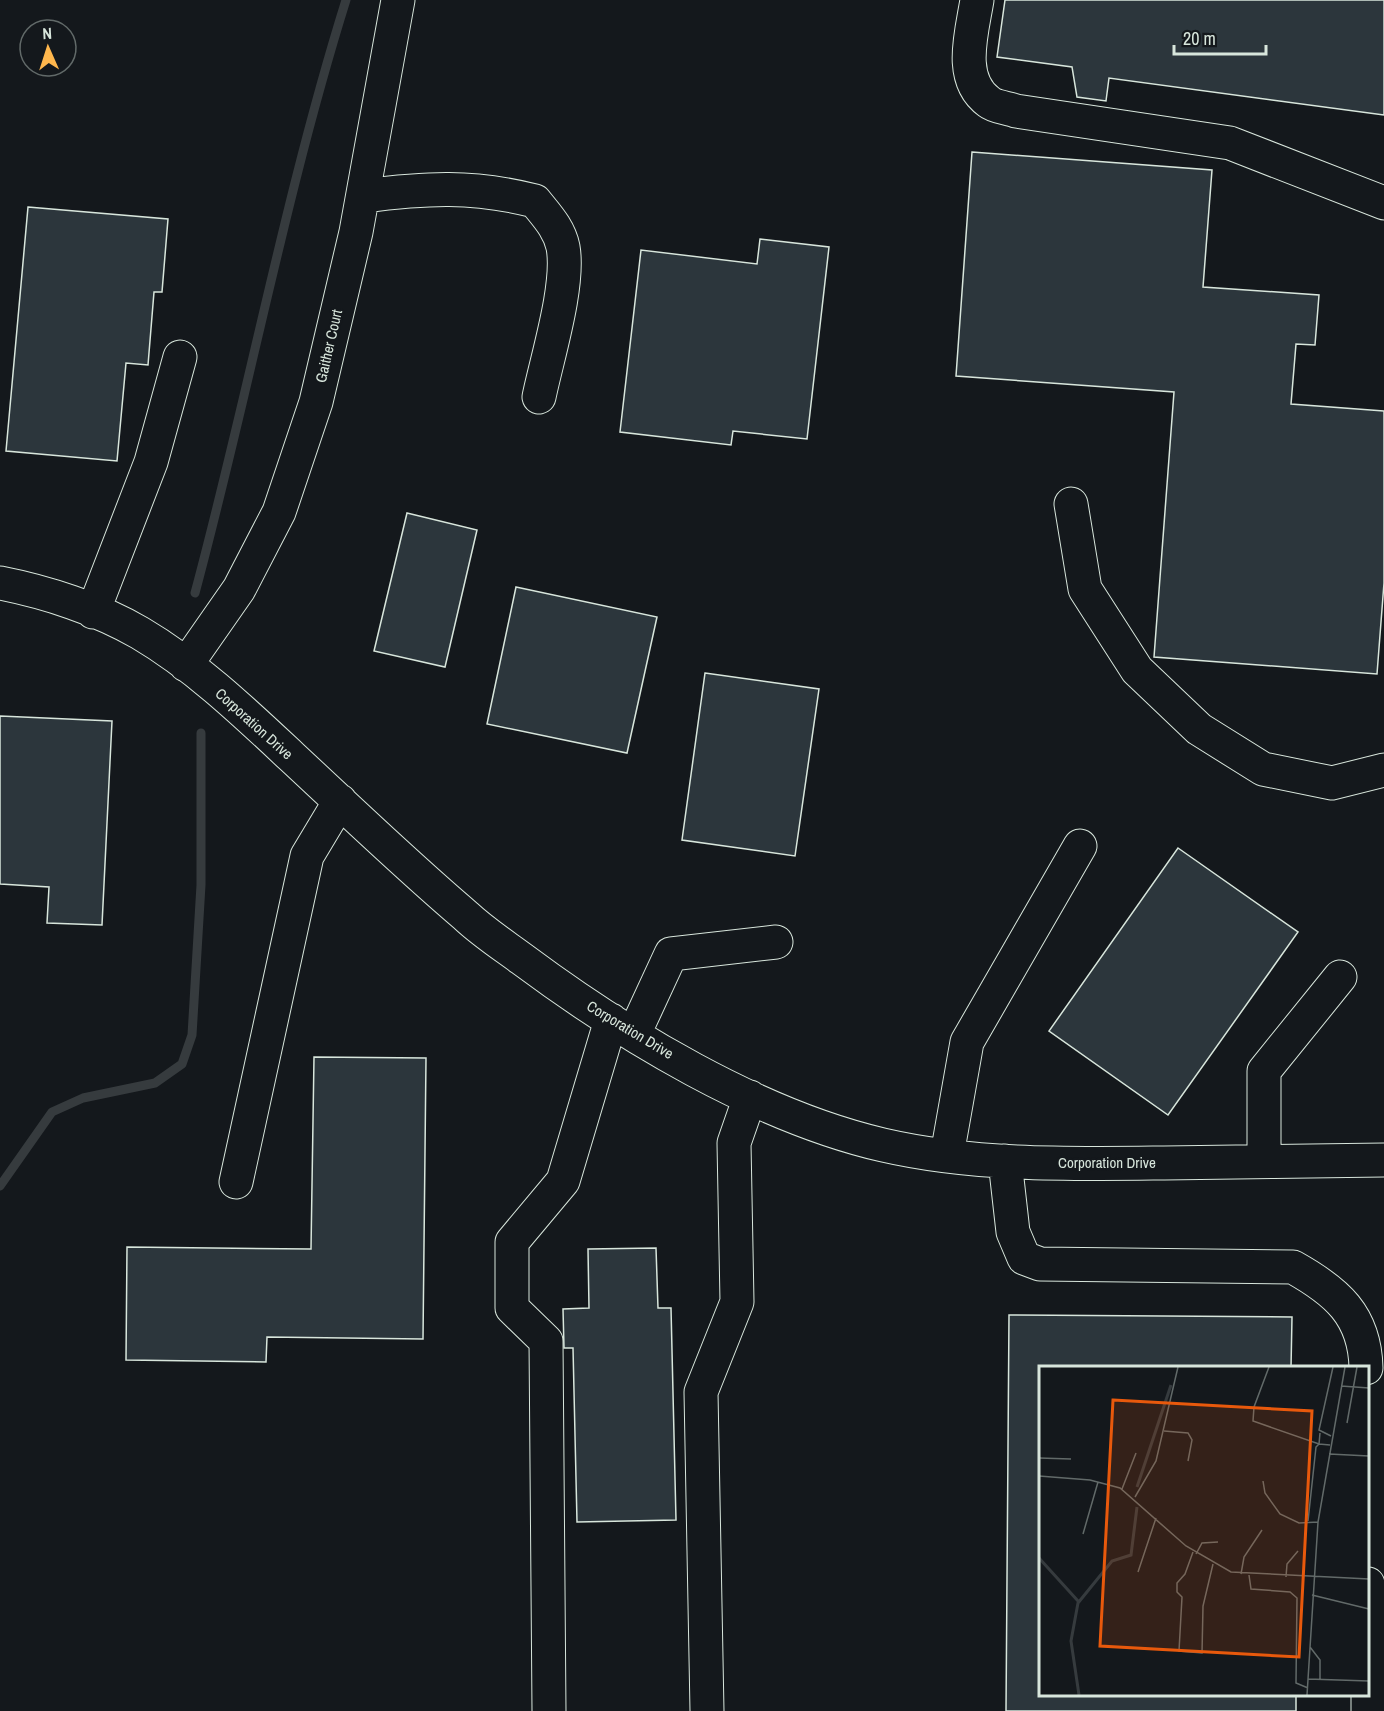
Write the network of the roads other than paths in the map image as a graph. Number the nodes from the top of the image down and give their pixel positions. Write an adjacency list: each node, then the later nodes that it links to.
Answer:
1 (398, 0): 3 (street, Gaither Court)
2 (977, 0): 4 (street)
3 (363, 196): 6 (street); 10 (street, Gaither Court)
4 (1384, 203)
5 (180, 357): 9 (street)
6 (539, 397)
7 (1071, 504): 11 (street)
8 (0, 583): 9 (street, Corporation Drive)
9 (93, 612): 10 (street, Corporation Drive)
10 (186, 665): 12 (street, Corporation Drive)
11 (1384, 770)
12 (340, 801): 16 (street, Corporation Drive); 22 (street)
13 (1080, 846): 18 (street)
14 (776, 942): 16 (street)
15 (1340, 977): 21 (street)
16 (622, 1027): 17 (street, Corporation Drive); 28 (street)
17 (750, 1097): 18 (street, Corporation Drive); 29 (street)
18 (947, 1155): 20 (street, Corporation Drive)
19 (1384, 1160): 21 (street, Corporation Drive)
20 (1005, 1161): 21 (street, Corporation Drive); 23 (street)
21 (1264, 1161)
22 (236, 1182)
23 (1366, 1366)
24 (1369, 1624): 25 (street)
25 (1384, 1625)
26 (1369, 1638): 27 (street)
27 (1374, 1706)
28 (549, 1711)
29 (707, 1711)

